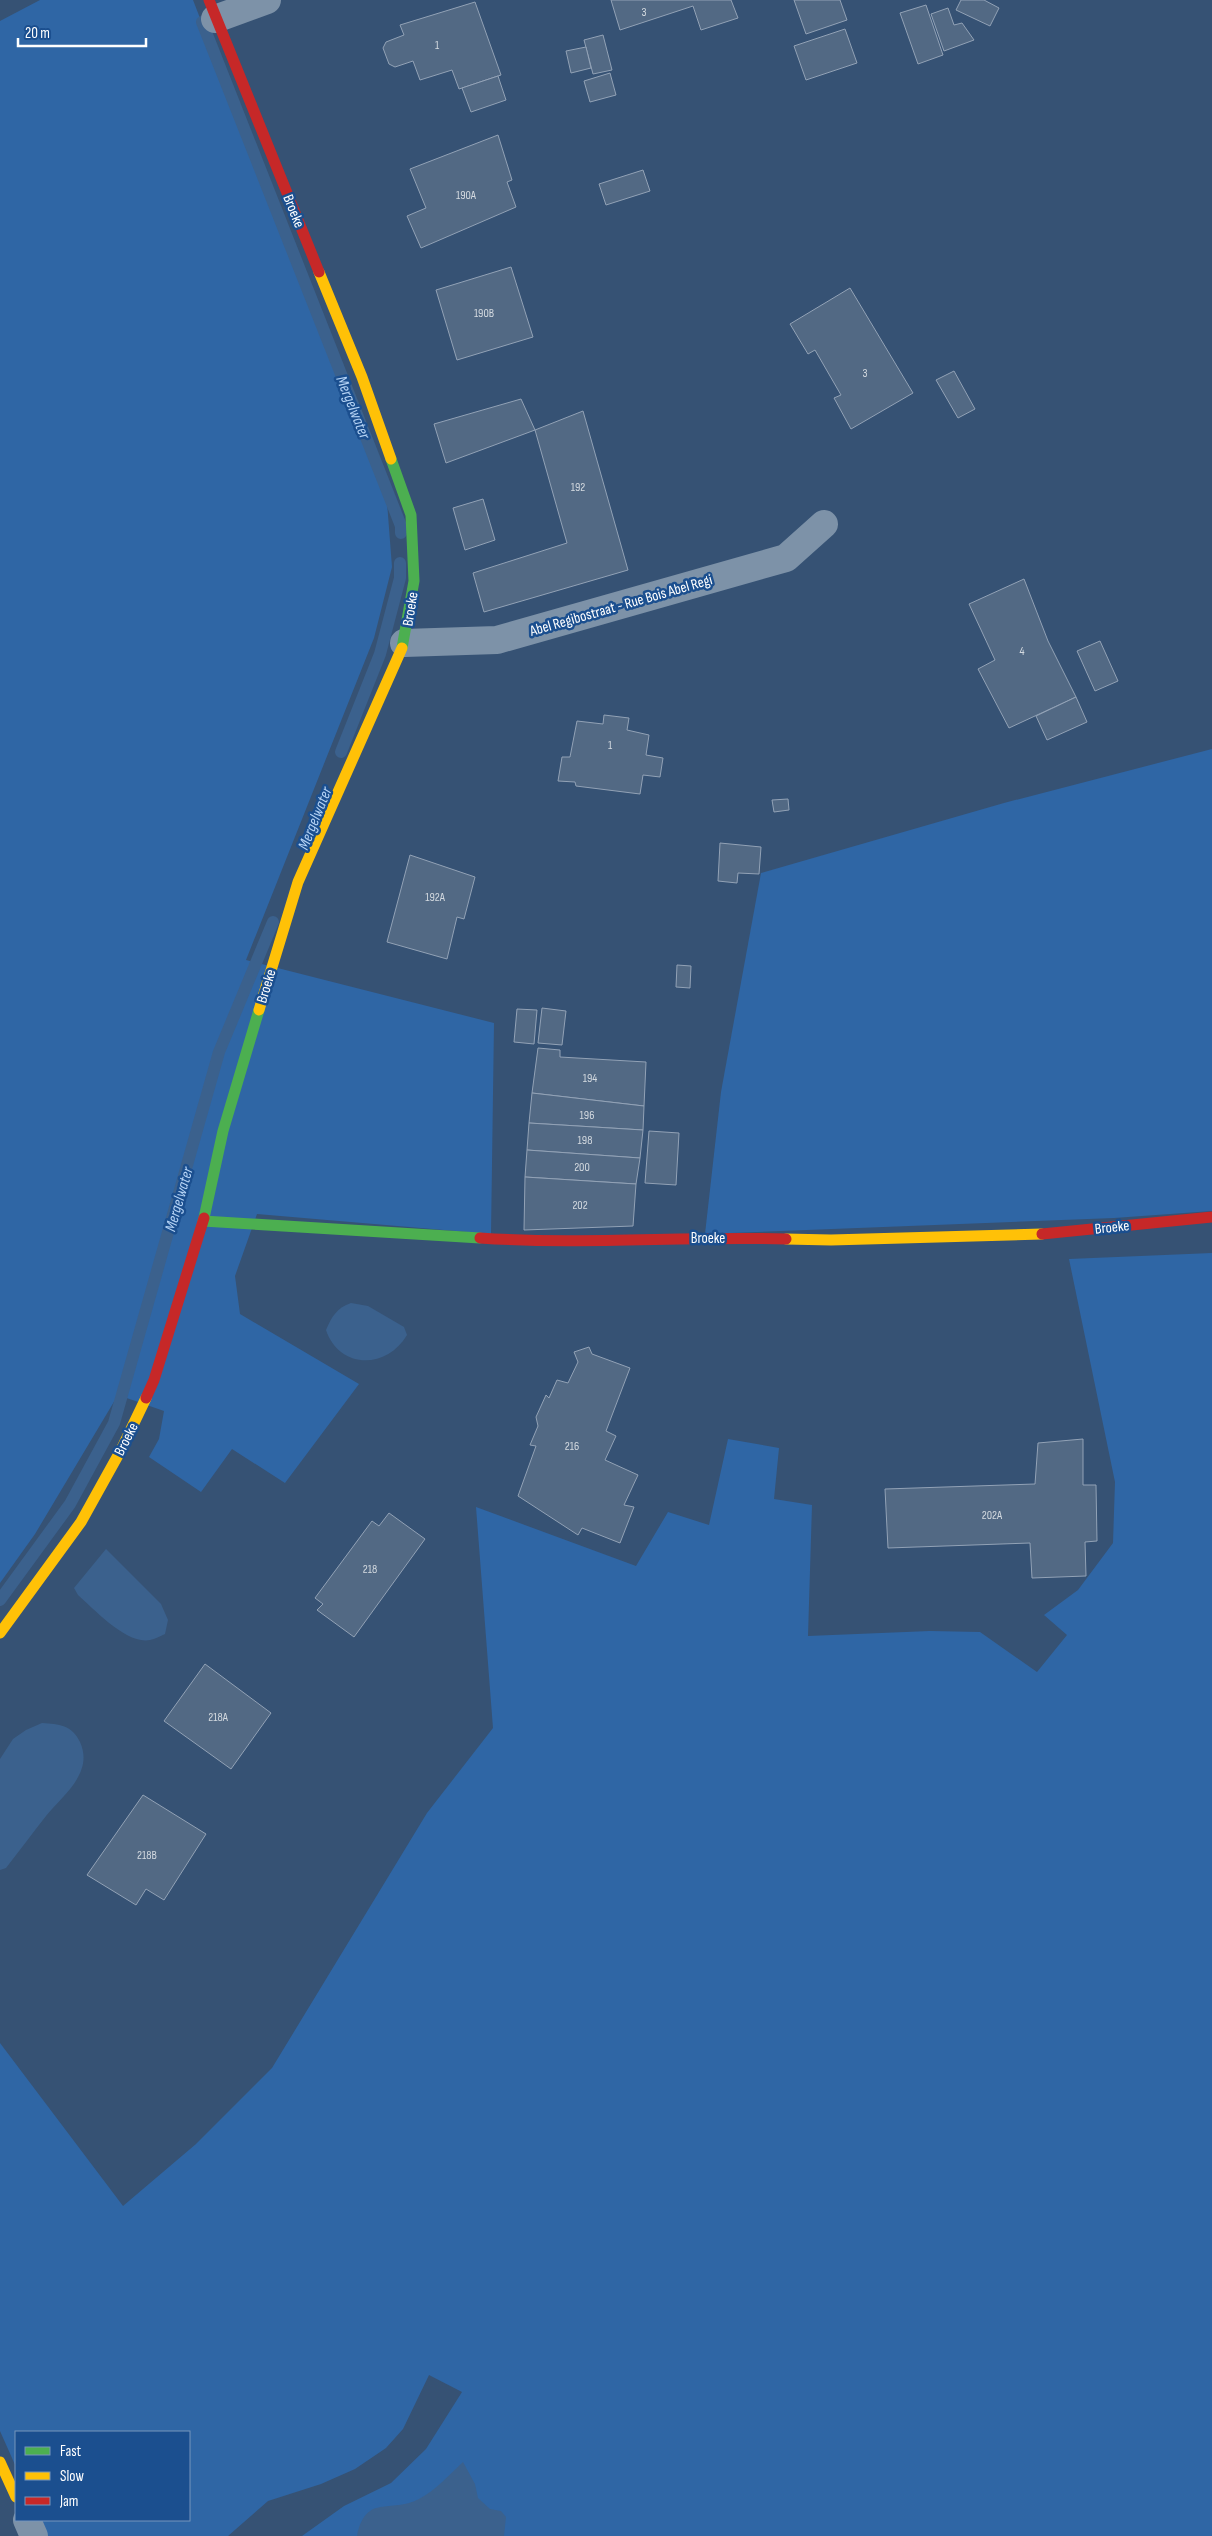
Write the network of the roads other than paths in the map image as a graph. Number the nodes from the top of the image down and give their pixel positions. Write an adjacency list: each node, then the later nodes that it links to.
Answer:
1 (267, 0): 2 (street)
2 (212, 9): 4 (street, Broeke)
3 (824, 524): 4 (street, Abel Regibostraat - Rue Bois Abel Regi)
4 (404, 643): 6 (street, Broeke)
5 (1212, 1217): 6 (street, Broeke)
6 (203, 1221): 7 (street, Broeke)
7 (0, 1634)
8 (0, 2462): 9 (street)
9 (15, 2495)
10 (27, 2521): 11 (street)
11 (34, 2536)

